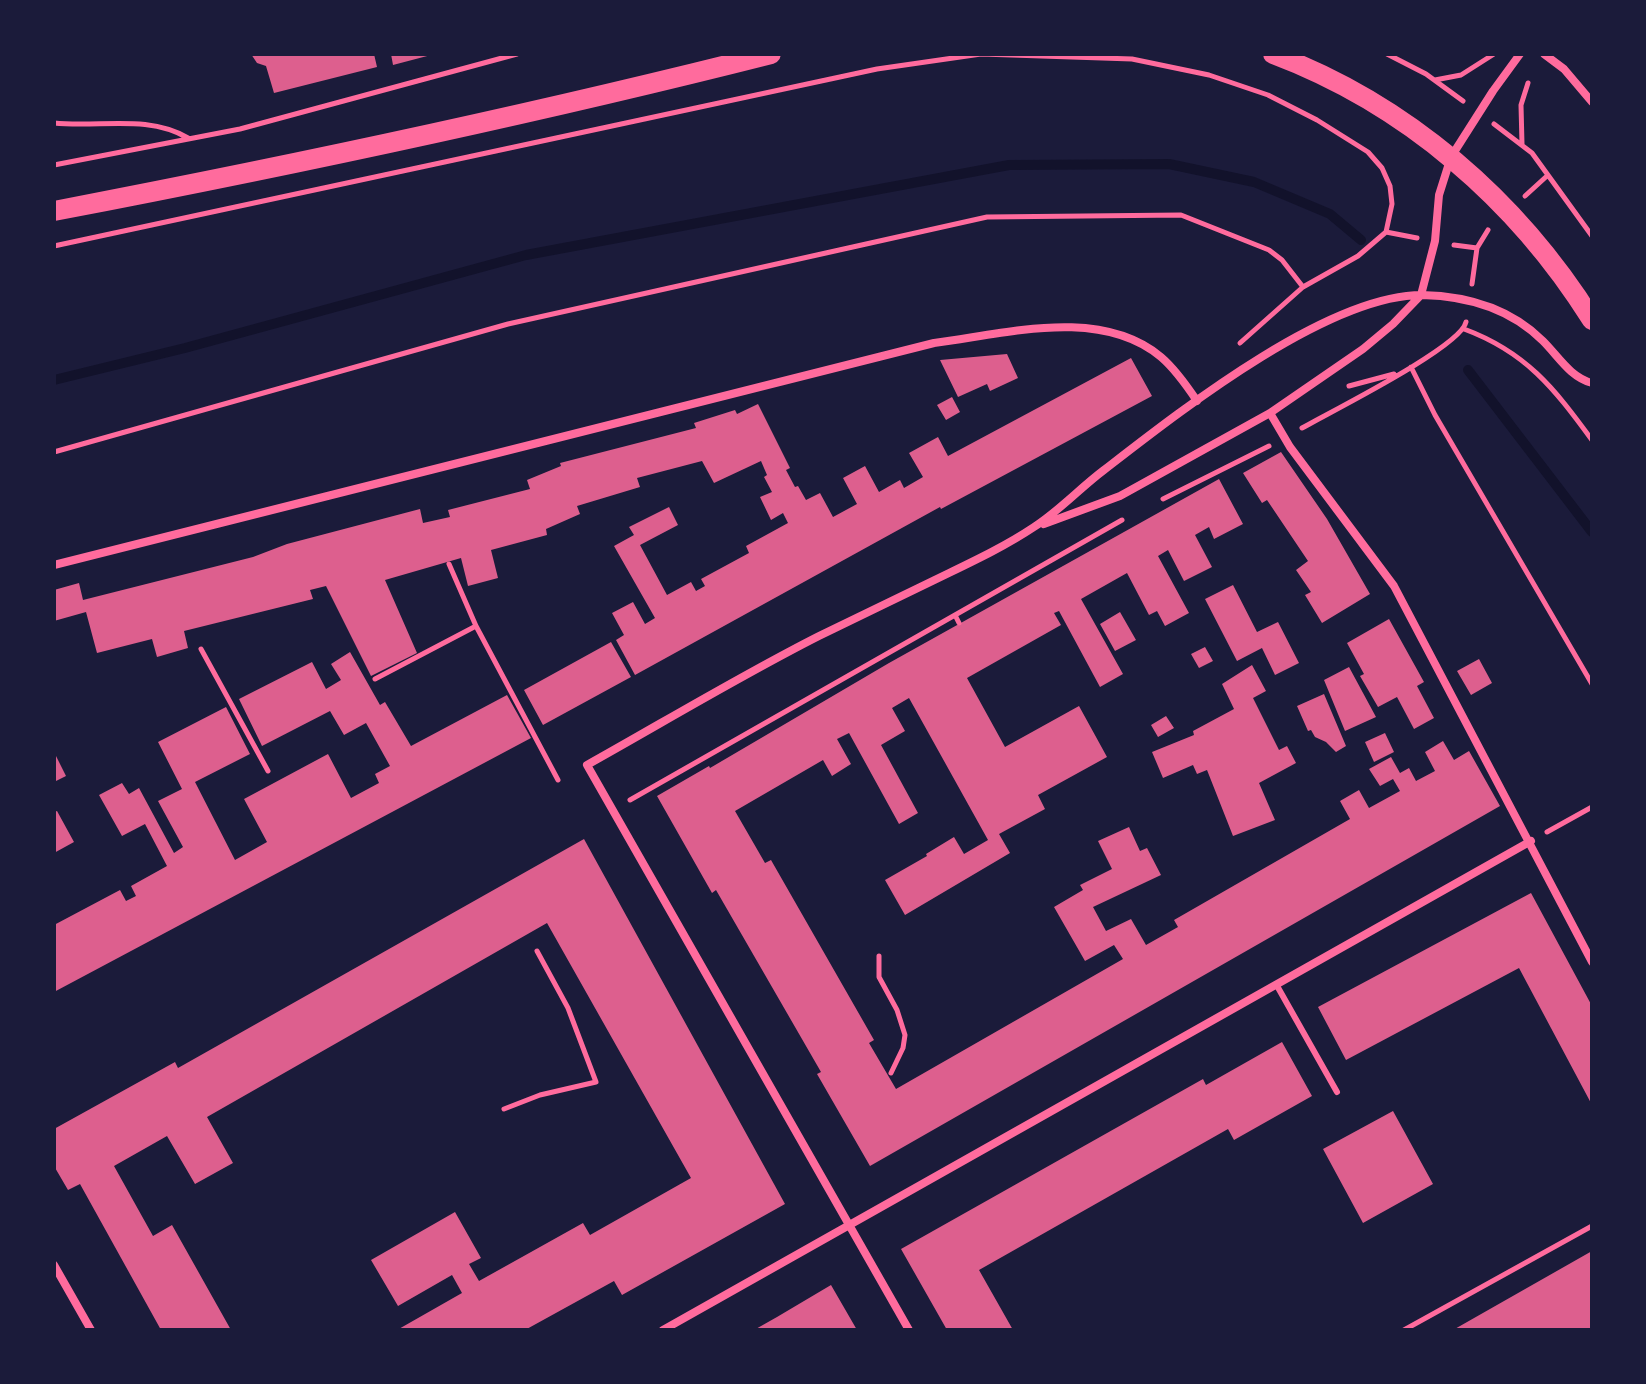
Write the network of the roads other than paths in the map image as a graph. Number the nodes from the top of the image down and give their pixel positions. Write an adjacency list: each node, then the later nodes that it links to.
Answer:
1 (771, 54): 7 (main road)
2 (1273, 54): 6 (main road)
3 (1520, 54): 6 (street)
4 (1544, 54): 5 (street)
5 (1592, 102)
6 (1451, 157): 8 (street); 9 (main road)
7 (54, 211)
8 (1421, 295): 10 (street); 11 (street); 12 (street)
9 (1592, 320)
10 (1592, 383)
11 (1197, 401): 13 (street); 14 (street)
12 (1270, 413): 13 (street); 15 (street)
13 (1036, 527): 19 (street)
14 (54, 565)
15 (1531, 841): 16 (street); 17 (street)
16 (1592, 962)
17 (1276, 984): 18 (lane); 19 (street)
18 (1337, 1092)
19 (848, 1225): 22 (street); 23 (street)
20 (54, 1265): 21 (street)
21 (91, 1330)
22 (663, 1330)
23 (909, 1330)

